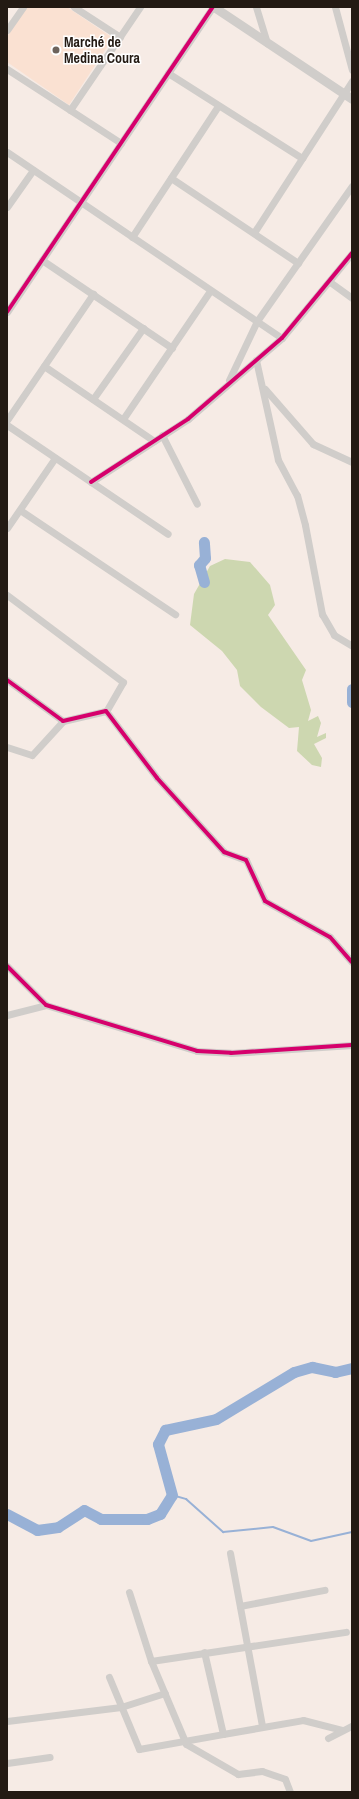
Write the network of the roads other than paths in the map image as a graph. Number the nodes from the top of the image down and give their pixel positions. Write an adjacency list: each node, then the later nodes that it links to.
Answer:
1 (23, 7): 7 (street)
2 (74, 7): 8 (street)
3 (140, 7): 8 (street)
4 (213, 7): 9 (street); 12 (street)
5 (256, 7): 9 (street)
6 (335, 7): 11 (street)
7 (7, 30)
8 (120, 37): 16 (street)
9 (267, 43): 14 (street)
10 (7, 69): 16 (street)
11 (352, 70)
12 (168, 73): 15 (street); 17 (street)
13 (352, 81): 14 (street)
14 (348, 96): 19 (street)
15 (218, 106): 19 (street); 21 (street)
16 (70, 110): 17 (street)
17 (121, 143): 23 (street)
18 (7, 152): 20 (street)
19 (302, 158): 25 (street)
20 (33, 170): 23 (street); 24 (street)
21 (171, 178): 25 (street); 26 (street)
22 (351, 191): 29 (street)
23 (81, 202): 26 (street); 28 (street)
24 (7, 207)
25 (255, 231): 29 (street)
26 (132, 237): 31 (street)
27 (352, 253): 30 (street)
28 (42, 260): 32 (street); 34 (street)
29 (298, 263): 35 (street)
30 (330, 282): 33 (street); 37 (street)
31 (210, 291): 35 (street); 38 (street)
32 (93, 294): 36 (street); 40 (street)
33 (352, 298)
34 (7, 312)
35 (257, 321): 37 (street); 41 (street)
36 (143, 328): 38 (street); 43 (street)
37 (282, 338): 39 (street)
38 (172, 348): 44 (street)
39 (256, 360): 41 (street); 42 (street)
40 (44, 366): 43 (street); 45 (street)
41 (228, 383): 47 (street)
42 (265, 390): 50 (street); 58 (street)
43 (93, 399): 44 (street)
44 (123, 419): 48 (street)
45 (7, 420)
46 (7, 426): 49 (street)
47 (162, 435): 48 (street); 52 (street)
48 (154, 441): 51 (street)
49 (55, 458): 51 (street); 53 (street)
50 (352, 462)
51 (91, 482): 55 (street)
52 (196, 504)
53 (20, 510): 54 (street); 57 (street)
54 (7, 528)
55 (168, 534)
56 (7, 595): 60 (street)
57 (175, 614)
58 (352, 646)
59 (7, 680): 61 (street)
60 (106, 711): 61 (street); 63 (street)
61 (63, 721): 62 (street)
62 (7, 747)
63 (352, 962)
64 (7, 966): 65 (street)
65 (46, 1004): 66 (street); 67 (street)
66 (7, 1015)
67 (352, 1045)
68 (230, 1552): 71 (street)
69 (324, 1590): 71 (street)
70 (129, 1592): 75 (street)
71 (240, 1606): 73 (street)
72 (346, 1632): 73 (street)
73 (247, 1645): 74 (street); 80 (street)
74 (204, 1652): 75 (street); 83 (street)
75 (151, 1661): 77 (street)
76 (108, 1677): 78 (street)
77 (165, 1693): 78 (street); 85 (street)
78 (120, 1707): 79 (street); 85 (street)
79 (7, 1721)
80 (262, 1725): 82 (street); 83 (street)
81 (352, 1726): 82 (street)
82 (342, 1730): 84 (street)
83 (223, 1734): 85 (street)
84 (328, 1738)
85 (186, 1744): 88 (street)
86 (50, 1757): 87 (street)
87 (7, 1763)
88 (290, 1792)

